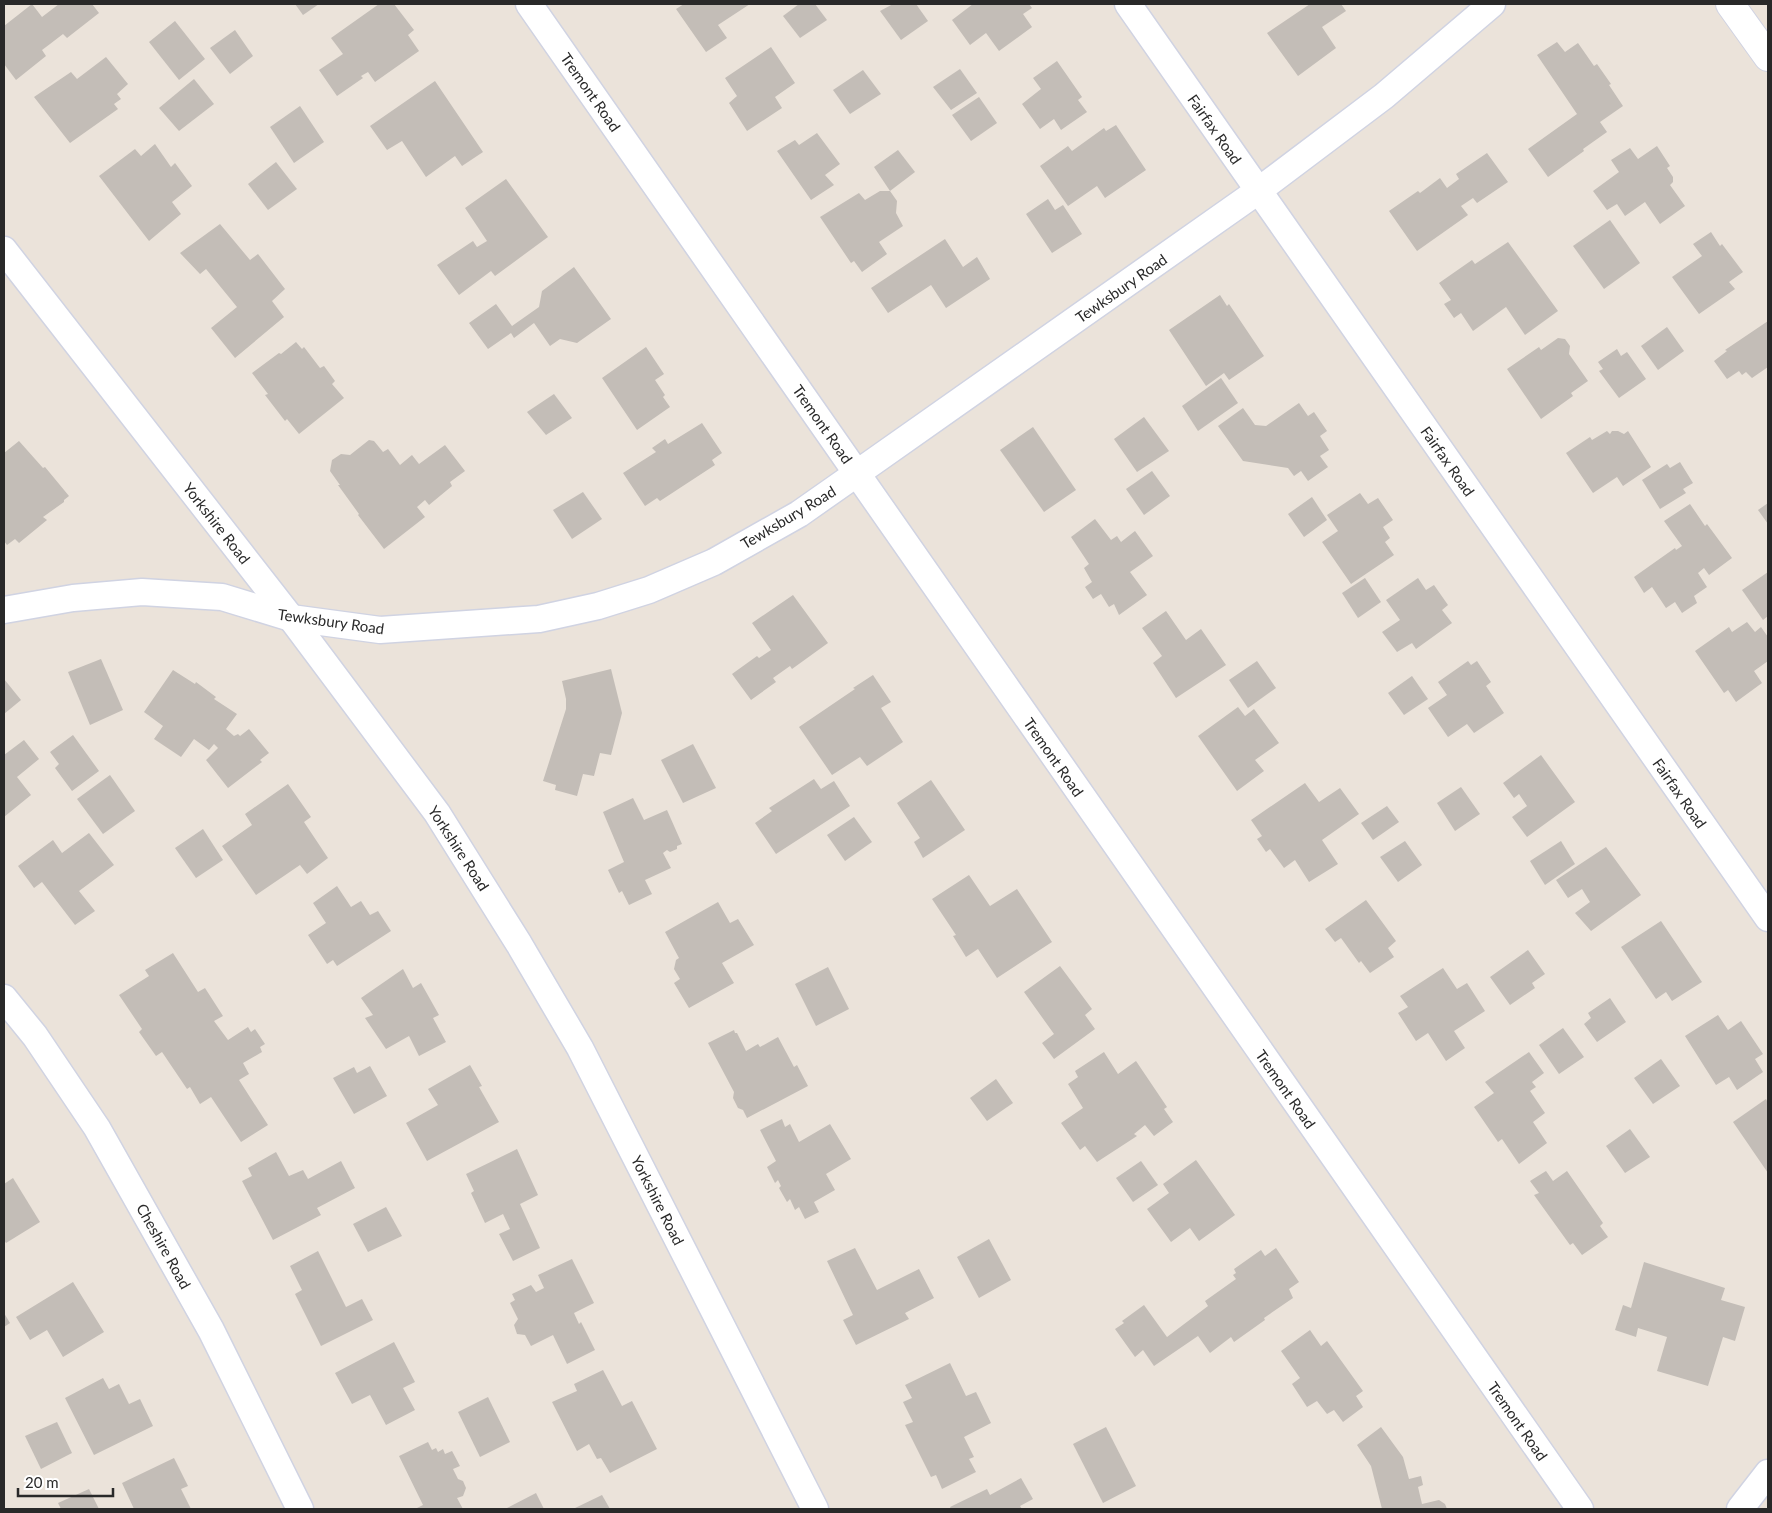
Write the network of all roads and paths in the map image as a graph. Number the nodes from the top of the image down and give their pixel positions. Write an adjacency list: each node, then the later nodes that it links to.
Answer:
1 (529, 4): 8 (street, Tremont Road)
2 (1128, 4): 6 (street, Fairfax Road)
3 (1492, 4): 6 (street, Tewksbury Road)
4 (1730, 4): 5 (street)
5 (1768, 58)
6 (1258, 191): 8 (street, Tewksbury Road); 11 (street, Fairfax Road)
7 (4, 250): 10 (street, Yorkshire Road)
8 (856, 474): 10 (street, Tewksbury Road); 16 (street, Tremont Road)
9 (4, 610): 10 (street, Tewksbury Road)
10 (292, 618): 15 (street, Yorkshire Road)
11 (1768, 918)
12 (4, 998): 14 (street, Cheshire Road)
13 (1768, 1473): 17 (street)
14 (300, 1509)
15 (815, 1509)
16 (1580, 1509)
17 (1740, 1509)

